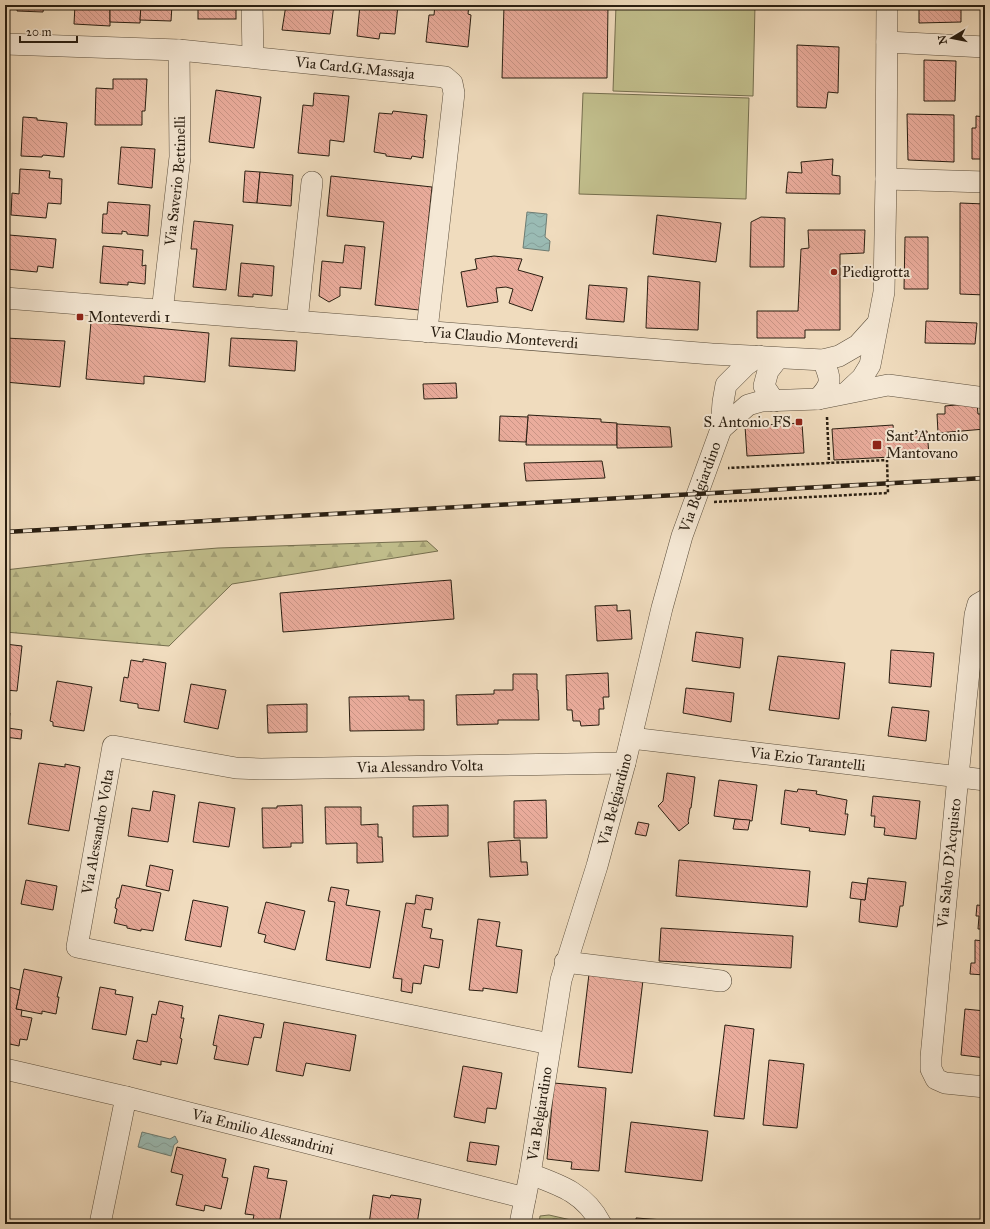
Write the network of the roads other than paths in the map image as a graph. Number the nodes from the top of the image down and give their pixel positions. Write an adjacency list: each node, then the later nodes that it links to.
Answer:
1 (252, 5): 7 (street)
2 (887, 5): 3 (street)
3 (887, 42): 5 (street); 8 (street)
4 (5, 44): 6 (street, Via Card.G.Massaja)
5 (985, 47)
6 (179, 50): 7 (street, Via Card.G.Massaja); 12 (street, Via Saverio Bettinelli)
7 (253, 57): 15 (street, Via Card.G.Massaja)
8 (886, 179): 10 (street); 14 (street)
9 (312, 182): 13 (street)
10 (985, 182)
11 (5, 298): 12 (street, Via Claudio Monteverdi)
12 (162, 312): 13 (street, Via Claudio Monteverdi)
13 (296, 321): 15 (street, Via Claudio Monteverdi)
14 (877, 324): 16 (street); 20 (street)
15 (428, 332): 17 (street, Via Claudio Monteverdi)
16 (850, 350): 19 (street); 20 (street)
17 (712, 354): 18 (street, Via Claudio Monteverdi); 21 (street)
18 (768, 357): 19 (street, Via Claudio Monteverdi); 21 (street); 26 (street)
19 (823, 360): 24 (street)
20 (870, 365): 22 (street); 23 (street)
21 (733, 378): 26 (street); 27 (street)
22 (888, 385): 23 (street); 25 (street)
23 (847, 392): 24 (street)
24 (822, 398): 26 (street)
25 (985, 398)
26 (774, 401): 27 (street)
27 (721, 429): 29 (street, Via Belgiardino)
28 (985, 600): 31 (street, Via Salvo D'Acquisto)
29 (631, 738): 30 (street, Via Belgiardino); 31 (street, Via Ezio Tarantelli)
30 (625, 763): 33 (street, Via Belgiardino); 35 (street, Via Alessandro Volta)
31 (958, 776): 32 (street, Via Ezio Tarantelli); 37 (street, Via Salvo D'Acquisto)
32 (985, 780)
33 (565, 962): 34 (street); 35 (street, Via Belgiardino)
34 (721, 981)
35 (550, 1044): 39 (street, Via Belgiardino)
36 (5, 1069): 38 (street, Via Emilio Alessandrini)
37 (985, 1088)
38 (126, 1097): 40 (street, Via Emilio Alessandrini); 41 (street)
39 (530, 1174): 40 (street, Via Belgiardino); 43 (street, Via Belgiardino)
40 (525, 1198): 42 (street, Via Belgiardino)
41 (100, 1224)
42 (520, 1224)
43 (601, 1224)

